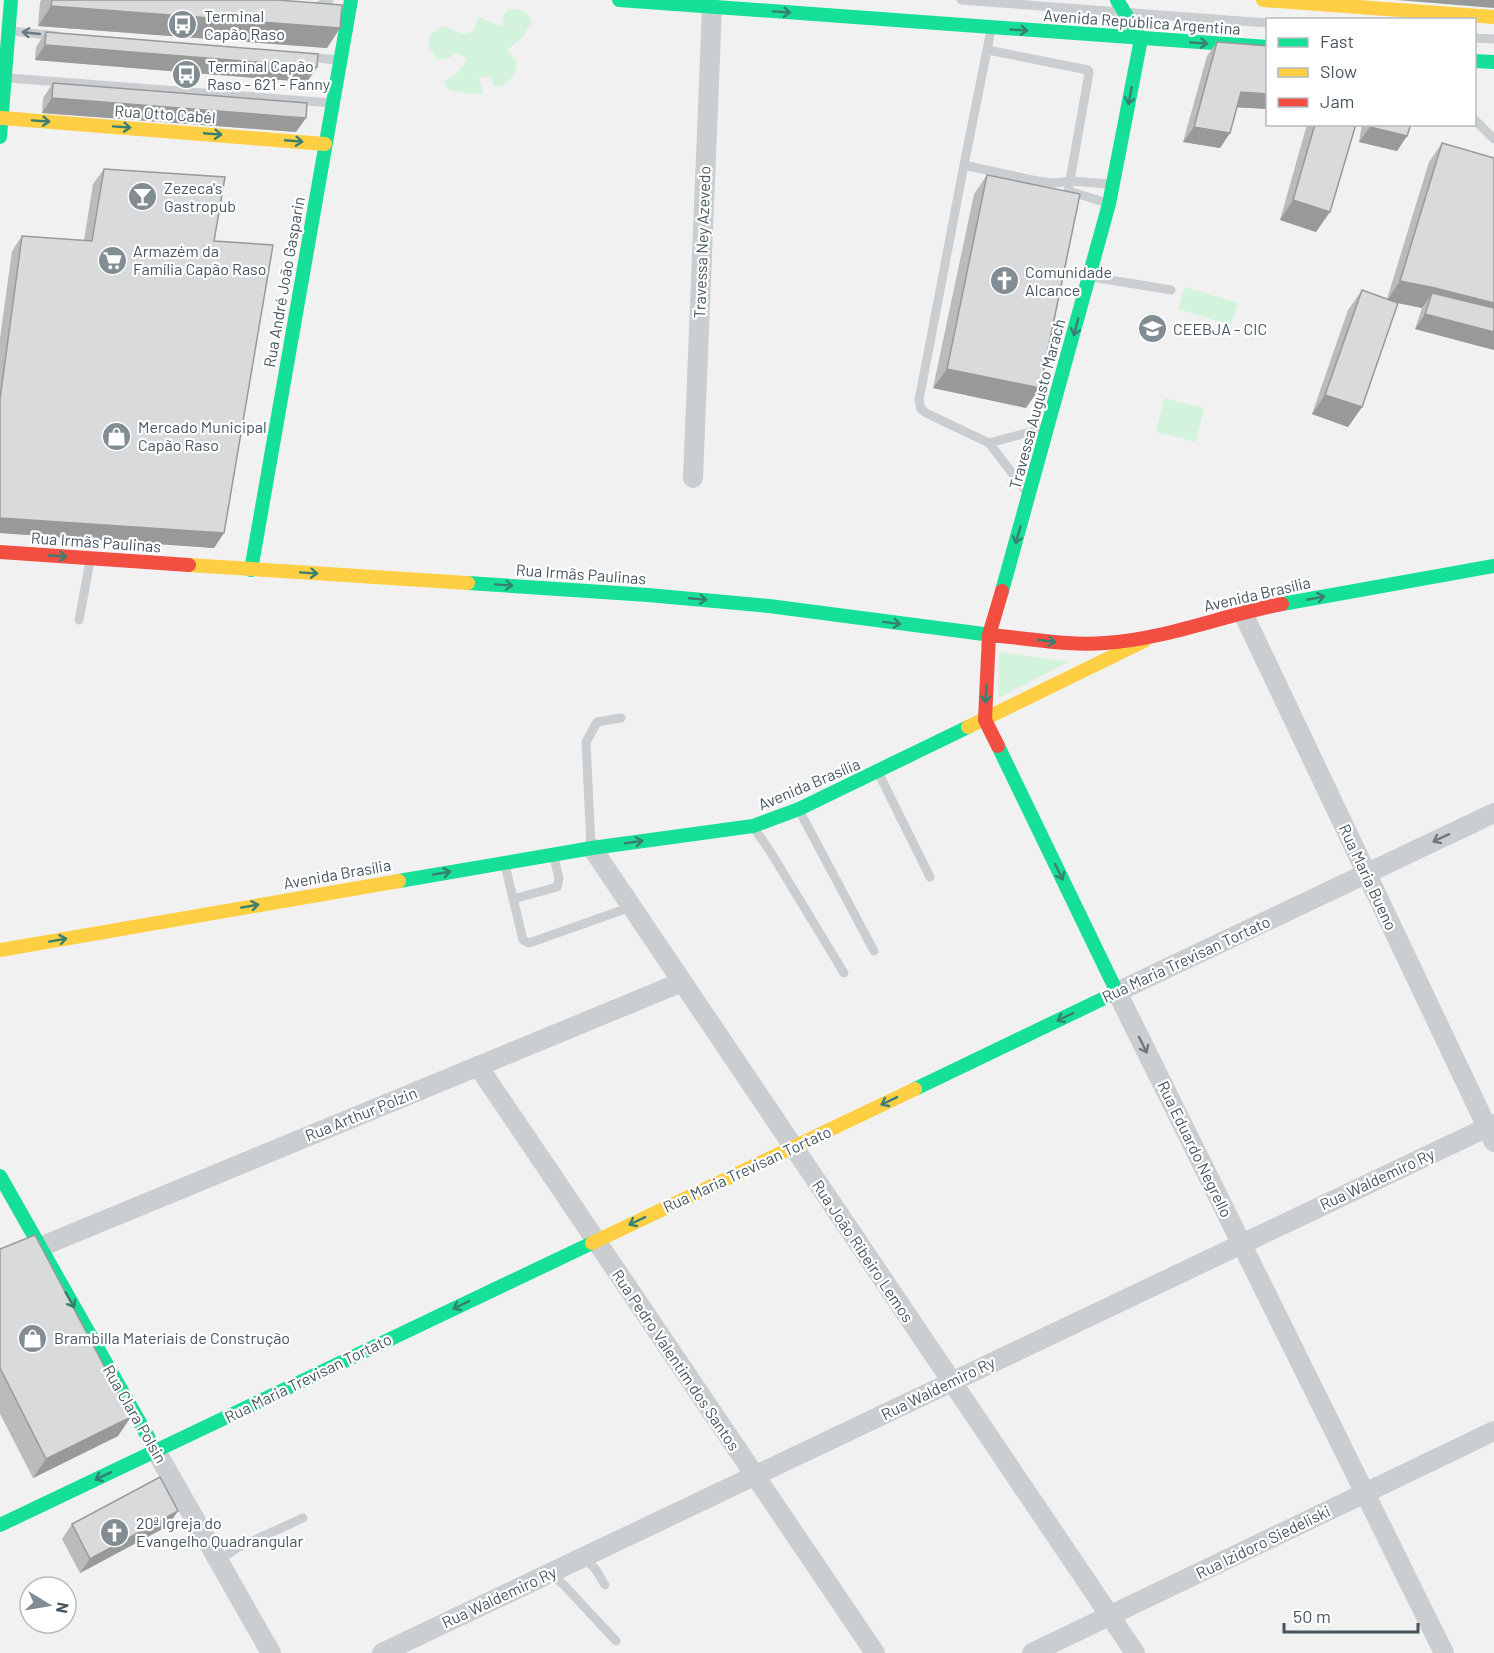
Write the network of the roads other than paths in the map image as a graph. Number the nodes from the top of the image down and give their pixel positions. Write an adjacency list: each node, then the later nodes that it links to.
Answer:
1 (11, 0): 14 (main road)
2 (329, 0): 10 (lane)
3 (351, 0): 22 (main road, Rua André João Gasparin)
4 (619, 0): 9 (main road, Avenida República Argentina)
5 (961, 0): 8 (lane)
6 (1263, 0): 7 (main road)
7 (1370, 4): 11 (main road)
8 (1120, 6): 12 (lane); 17 (main road)
9 (712, 7): 13 (main road, Avenida República Argentina, one-way to 13); 40 (street, Travessa Ney Azevedo)
10 (308, 11)
11 (1494, 17)
12 (1266, 23)
13 (991, 28): 17 (main road, Avenida República Argentina, one-way to 17); 20 (lane)
14 (9, 31): 15 (lane, one-way to 14); 25 (main road)
15 (66, 36)
16 (1476, 38): 18 (lane)
17 (1141, 39): 19 (main road, Avenida República Argentina, one-way to 19); 33 (main road, Travessa Augusto Marach, one-way to 33)
18 (1494, 39)
19 (1266, 47)
20 (988, 50): 32 (lane); 34 (lane)
21 (297, 56): 22 (lane)
22 (340, 60): 26 (main road, Rua André João Gasparin)
23 (1476, 61): 24 (main road)
24 (1494, 62)
25 (5, 78): 26 (lane); 27 (main road)
26 (333, 103): 31 (main road, Rua André João Gasparin)
27 (2, 118): 29 (main road); 31 (main road, Rua Otto Cabél, one-way to 31)
28 (1476, 121): 30 (lane)
29 (0, 137)
30 (1494, 139)
31 (325, 144): 45 (main road, Rua André João Gasparin)
32 (964, 165): 34 (lane); 39 (lane)
33 (1113, 185): 34 (lane); 35 (main road, Travessa Augusto Marach)
34 (1069, 186): 35 (lane)
35 (1109, 204): 36 (main road, Travessa Augusto Marach)
36 (1089, 276): 37 (lane); 38 (main road, Travessa Augusto Marach, one-way to 38)
37 (1171, 290)
38 (1048, 428): 39 (lane); 41 (main road, Travessa Augusto Marach)
39 (989, 443): 41 (lane)
40 (693, 478)
41 (1029, 495): 48 (main road, Travessa Augusto Marach, one-way to 48)
42 (0, 552): 43 (main road, Rua Irmãs Paulinas, one-way to 43)
43 (90, 559): 45 (main road, Rua Irmãs Paulinas); 47 (lane)
44 (1494, 566): 46 (main road, Avenida Brasília, one-way to 44)
45 (251, 570): 48 (main road, Rua Irmãs Paulinas, one-way to 48)
46 (1243, 613): 49 (main road, Avenida Brasília); 59 (street, Rua Maria Bueno)
47 (79, 620)
48 (989, 635): 49 (main road, Rua Irmãs Paulinas, one-way to 49); 51 (main road, Rua Eduardo Negrello, one-way to 51)
49 (1157, 635): 51 (main road, Avenida Brasília)
50 (621, 718): 56 (lane)
51 (985, 720): 52 (main road, Avenida Brasília); 67 (main road, Rua Eduardo Negrello, one-way to 67)
52 (878, 772): 53 (main road, Avenida Brasília); 60 (lane)
53 (799, 809): 55 (main road, Avenida Brasília); 64 (lane)
54 (1494, 813): 59 (street, Rua Maria Trevisan Tortato, one-way to 59)
55 (753, 826): 56 (main road, Avenida Brasília, one-way to 55); 65 (lane)
56 (592, 848): 57 (main road, Avenida Brasília); 62 (street, Rua João Ribeiro Lemos)
57 (554, 855): 58 (main road, Avenida Brasília); 61 (lane)
58 (504, 863): 61 (lane); 63 (main road, Avenida Brasília, one-way to 58)
59 (1366, 873): 67 (street, Rua Maria Trevisan Tortato); 69 (street, Rua Maria Bueno)
60 (930, 877)
61 (513, 899): 62 (lane)
62 (631, 907): 66 (street, Rua João Ribeiro Lemos)
63 (0, 950)
64 (874, 951)
65 (844, 973)
66 (682, 982): 68 (street, Rua Arthur Polzin); 70 (street, Rua João Ribeiro Lemos)
67 (1117, 992): 70 (main road, Rua Maria Trevisan Tortato, one-way to 70); 73 (street, Rua Eduardo Negrello, one-way to 73)
68 (478, 1066): 72 (street, Rua Pedro Valentim dos Santos); 74 (street, Rua Arthur Polzin)
69 (1492, 1131): 73 (street, Rua Waldemiro Ry)
70 (793, 1147): 72 (main road, Rua Maria Trevisan Tortato, one-way to 72); 75 (street, Rua João Ribeiro Lemos)
71 (0, 1176): 74 (main road, Rua Clara Polsin)
72 (596, 1241): 77 (main road, Rua Maria Trevisan Tortato, one-way to 77); 78 (street, Rua Pedro Valentim dos Santos)
73 (1241, 1244): 75 (street, Rua Waldemiro Ry); 79 (street, Rua Eduardo Negrello)
74 (40, 1247): 77 (main road, Rua Clara Polsin, one-way to 77)
75 (952, 1382): 78 (street, Rua Waldemiro Ry); 86 (street, Rua João Ribeiro Lemos)
76 (1494, 1431): 79 (street, Rua Izidoro Siedeliski)
77 (156, 1451): 81 (main road, Rua Maria Trevisan Tortato, one-way to 81); 83 (street, Rua Clara Polsin)
78 (755, 1476): 82 (street, Rua Waldemiro Ry); 90 (street, Rua Pedro Valentim dos Santos)
79 (1365, 1493): 86 (street, Rua Izidoro Siedeliski); 93 (street, Rua Eduardo Negrello)
80 (303, 1518): 83 (lane)
81 (0, 1525)
82 (584, 1557): 84 (street, Rua Waldemiro Ry); 85 (lane)
83 (218, 1561): 88 (street, Rua Clara Polsin)
84 (549, 1573): 87 (lane); 89 (street, Rua Waldemiro Ry)
85 (605, 1586)
86 (1110, 1616): 91 (street, Rua Izidoro Siedeliski); 92 (street, Rua João Ribeiro Lemos)
87 (616, 1641)
88 (271, 1653)
89 (382, 1653)
90 (875, 1653)
91 (1032, 1653)
92 (1135, 1653)
93 (1443, 1653)

